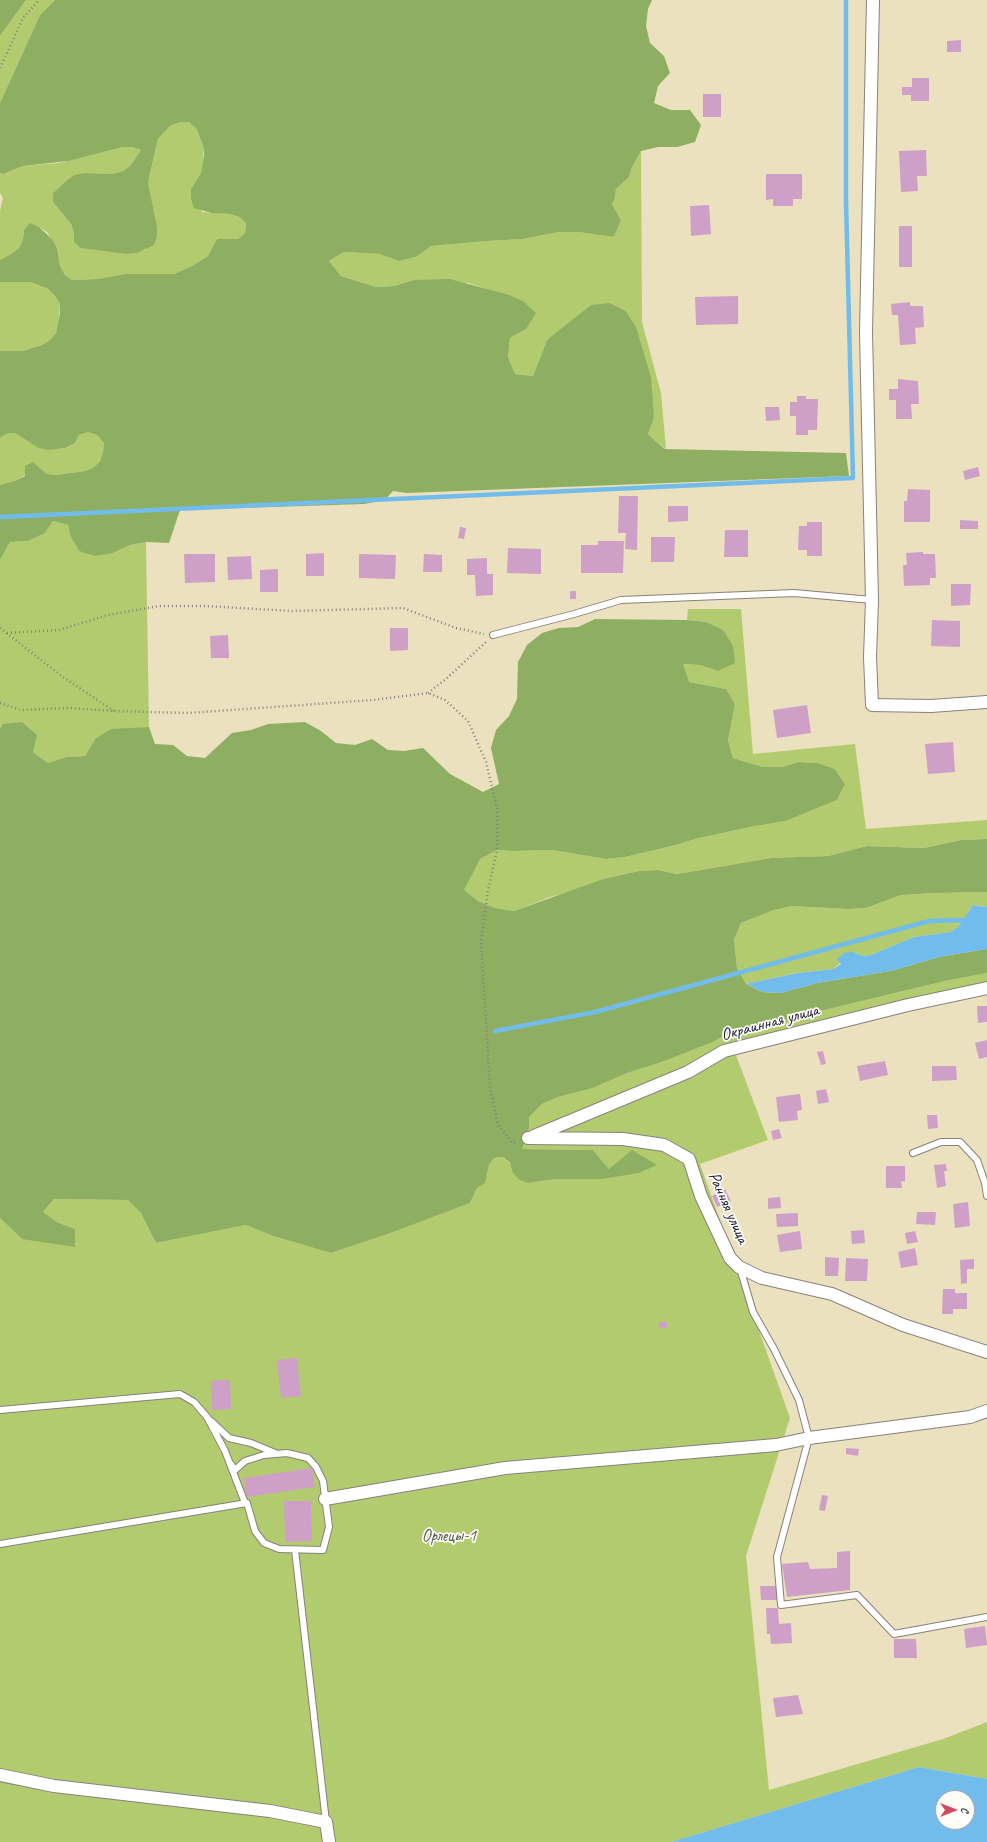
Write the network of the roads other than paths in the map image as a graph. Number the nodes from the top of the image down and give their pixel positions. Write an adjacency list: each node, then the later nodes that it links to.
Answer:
1 (873, 0): 2 (street)
2 (872, 600): 3 (lane); 4 (street)
3 (493, 635)
4 (987, 702)
5 (987, 988): 6 (street, Окраинная улица)
6 (528, 1138): 9 (street, Ранняя улица)
7 (914, 1153): 8 (lane)
8 (987, 1196)
9 (740, 1267): 10 (street, Ранняя улица); 14 (lane)
10 (987, 1352)
11 (0, 1410): 13 (lane)
12 (987, 1412): 14 (street)
13 (206, 1418): 15 (lane); 16 (lane)
14 (809, 1438): 17 (street); 21 (lane)
15 (276, 1454): 16 (lane); 17 (lane)
16 (230, 1463): 18 (lane)
17 (325, 1499): 20 (lane)
18 (247, 1503): 19 (lane); 20 (lane)
19 (0, 1544)
20 (295, 1550): 23 (lane)
21 (987, 1617)
22 (0, 1775): 23 (street)
23 (326, 1822): 24 (street)
24 (329, 1842)

